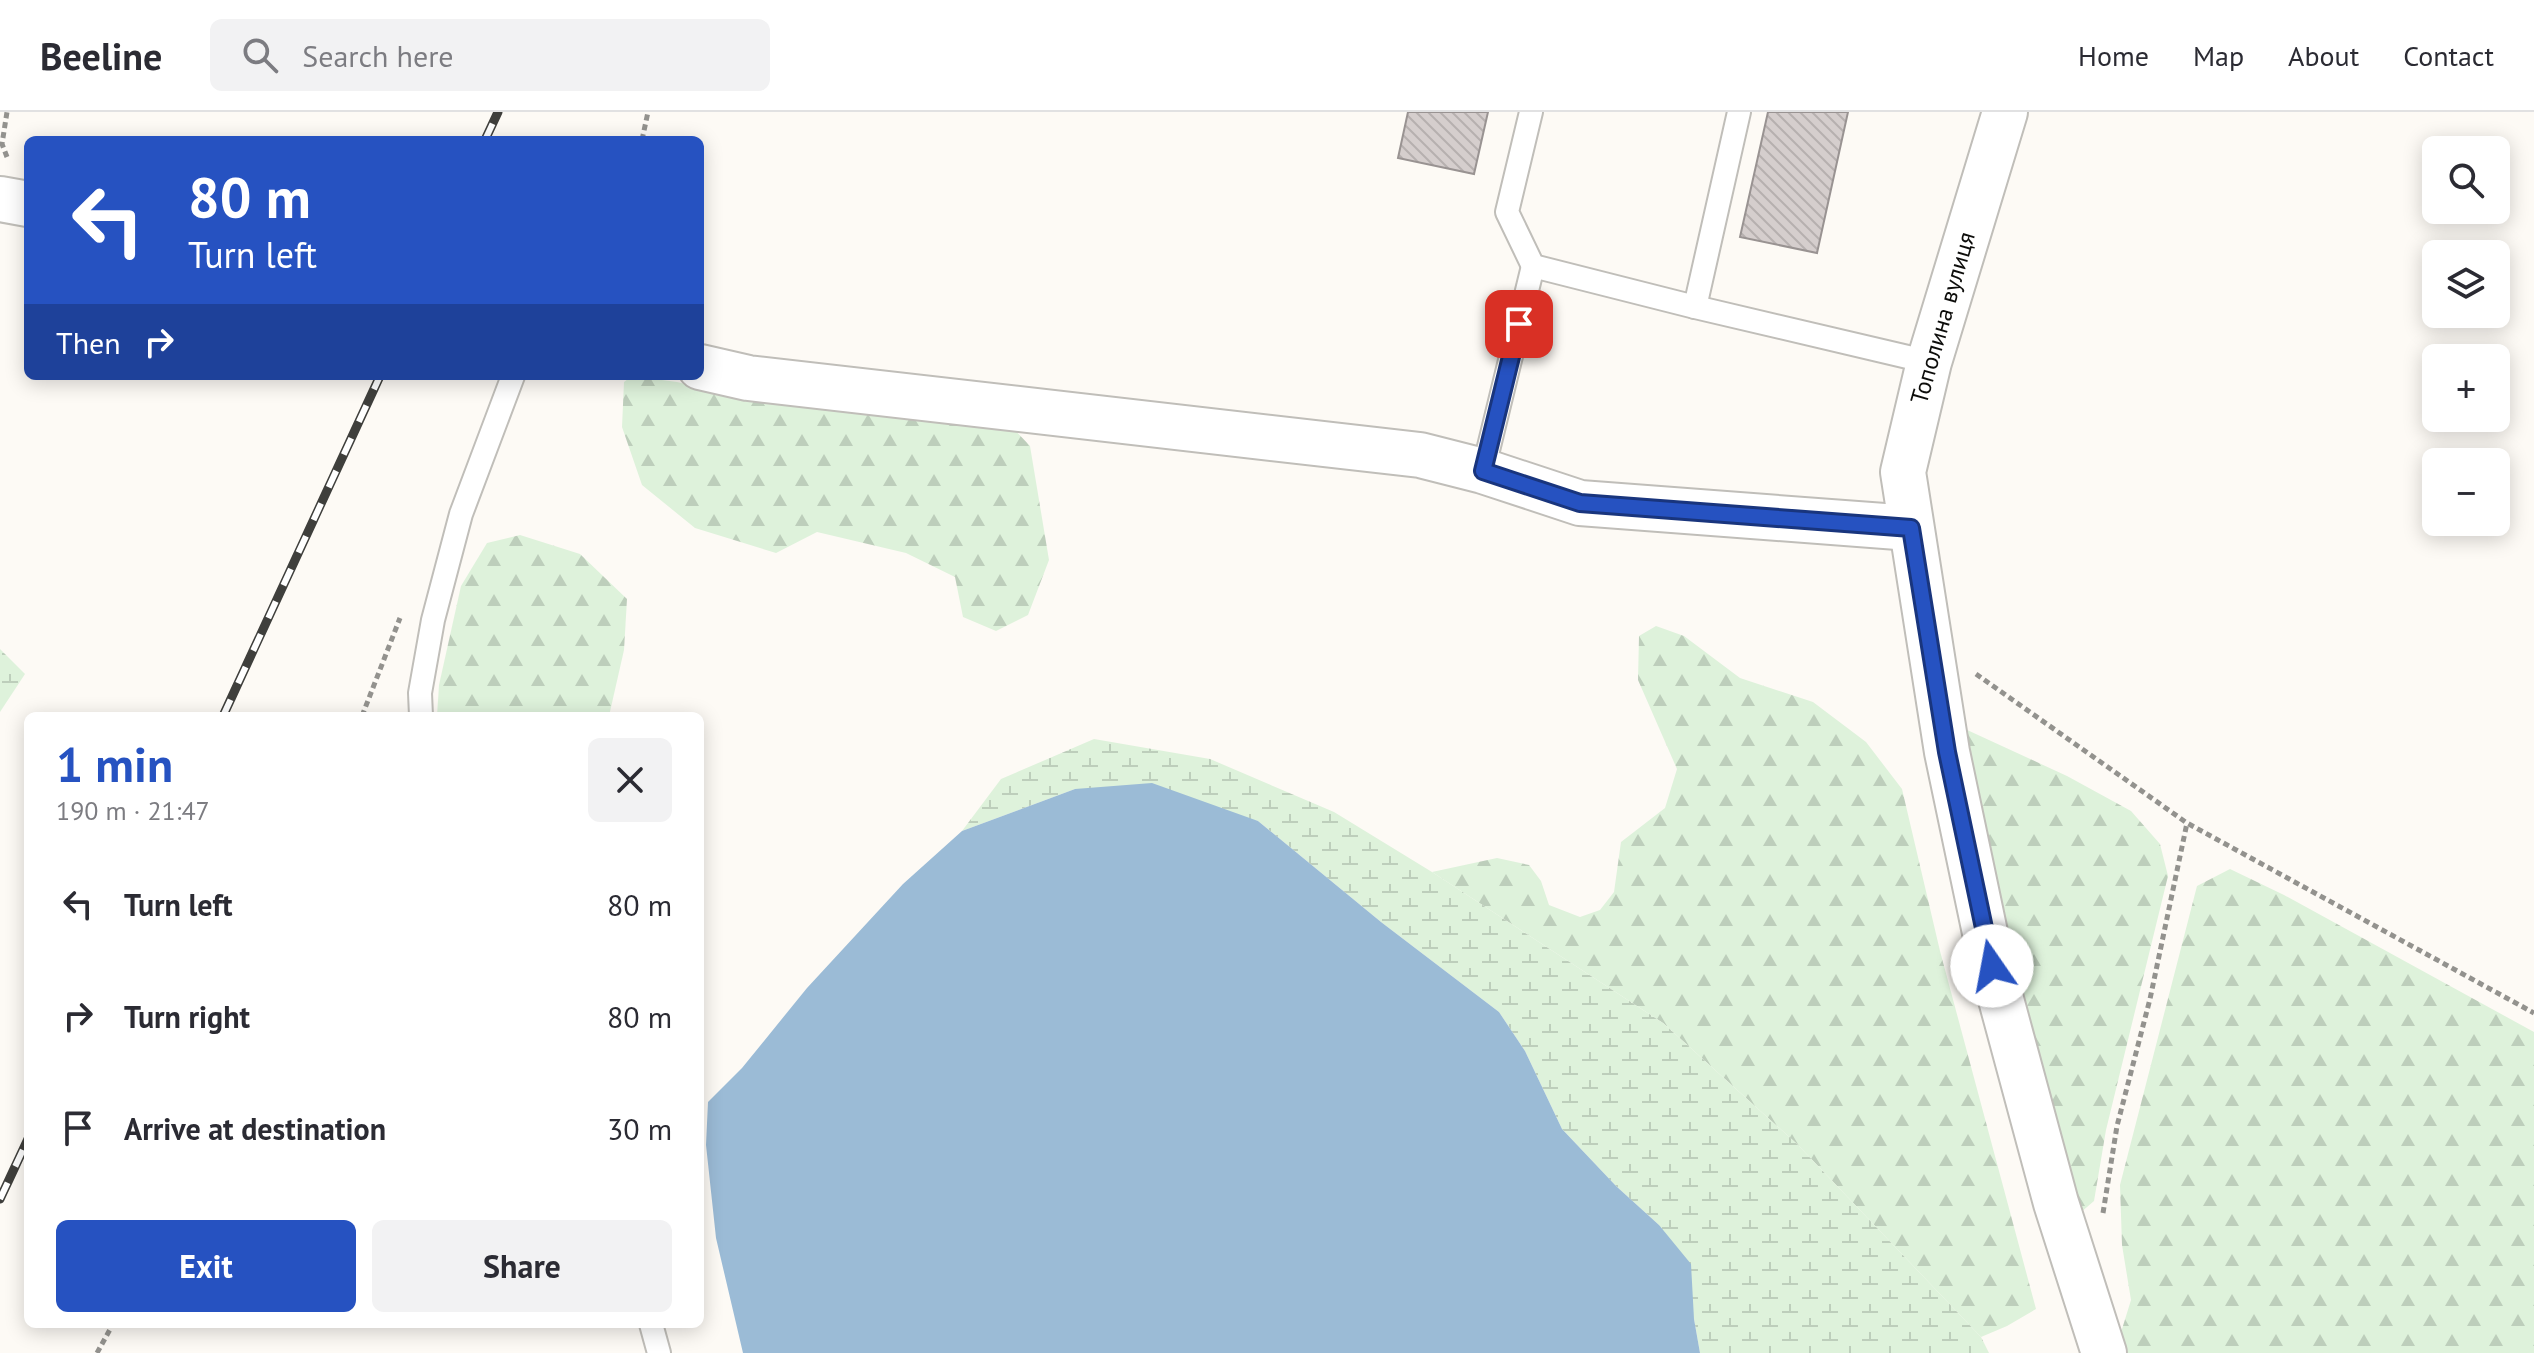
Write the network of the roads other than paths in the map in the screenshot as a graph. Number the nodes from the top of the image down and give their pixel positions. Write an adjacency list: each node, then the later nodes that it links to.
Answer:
1 (1531, 112): 6 (lane)
2 (1739, 112): 7 (lane)
3 (2005, 112): 8 (street, Тополина вулиця)
4 (0, 199): 5 (street)
5 (24, 203)
6 (1533, 266): 7 (lane); 11 (lane)
7 (1695, 307): 8 (lane)
8 (1929, 362): 12 (street, Тополина вулиця)
9 (704, 368): 11 (street)
10 (511, 380): 13 (lane)
11 (1483, 471): 12 (street)
12 (1911, 528): 16 (street, Тополина вулиця)
13 (421, 712)
14 (652, 1328): 15 (lane)
15 (659, 1353)
16 (2104, 1353)

